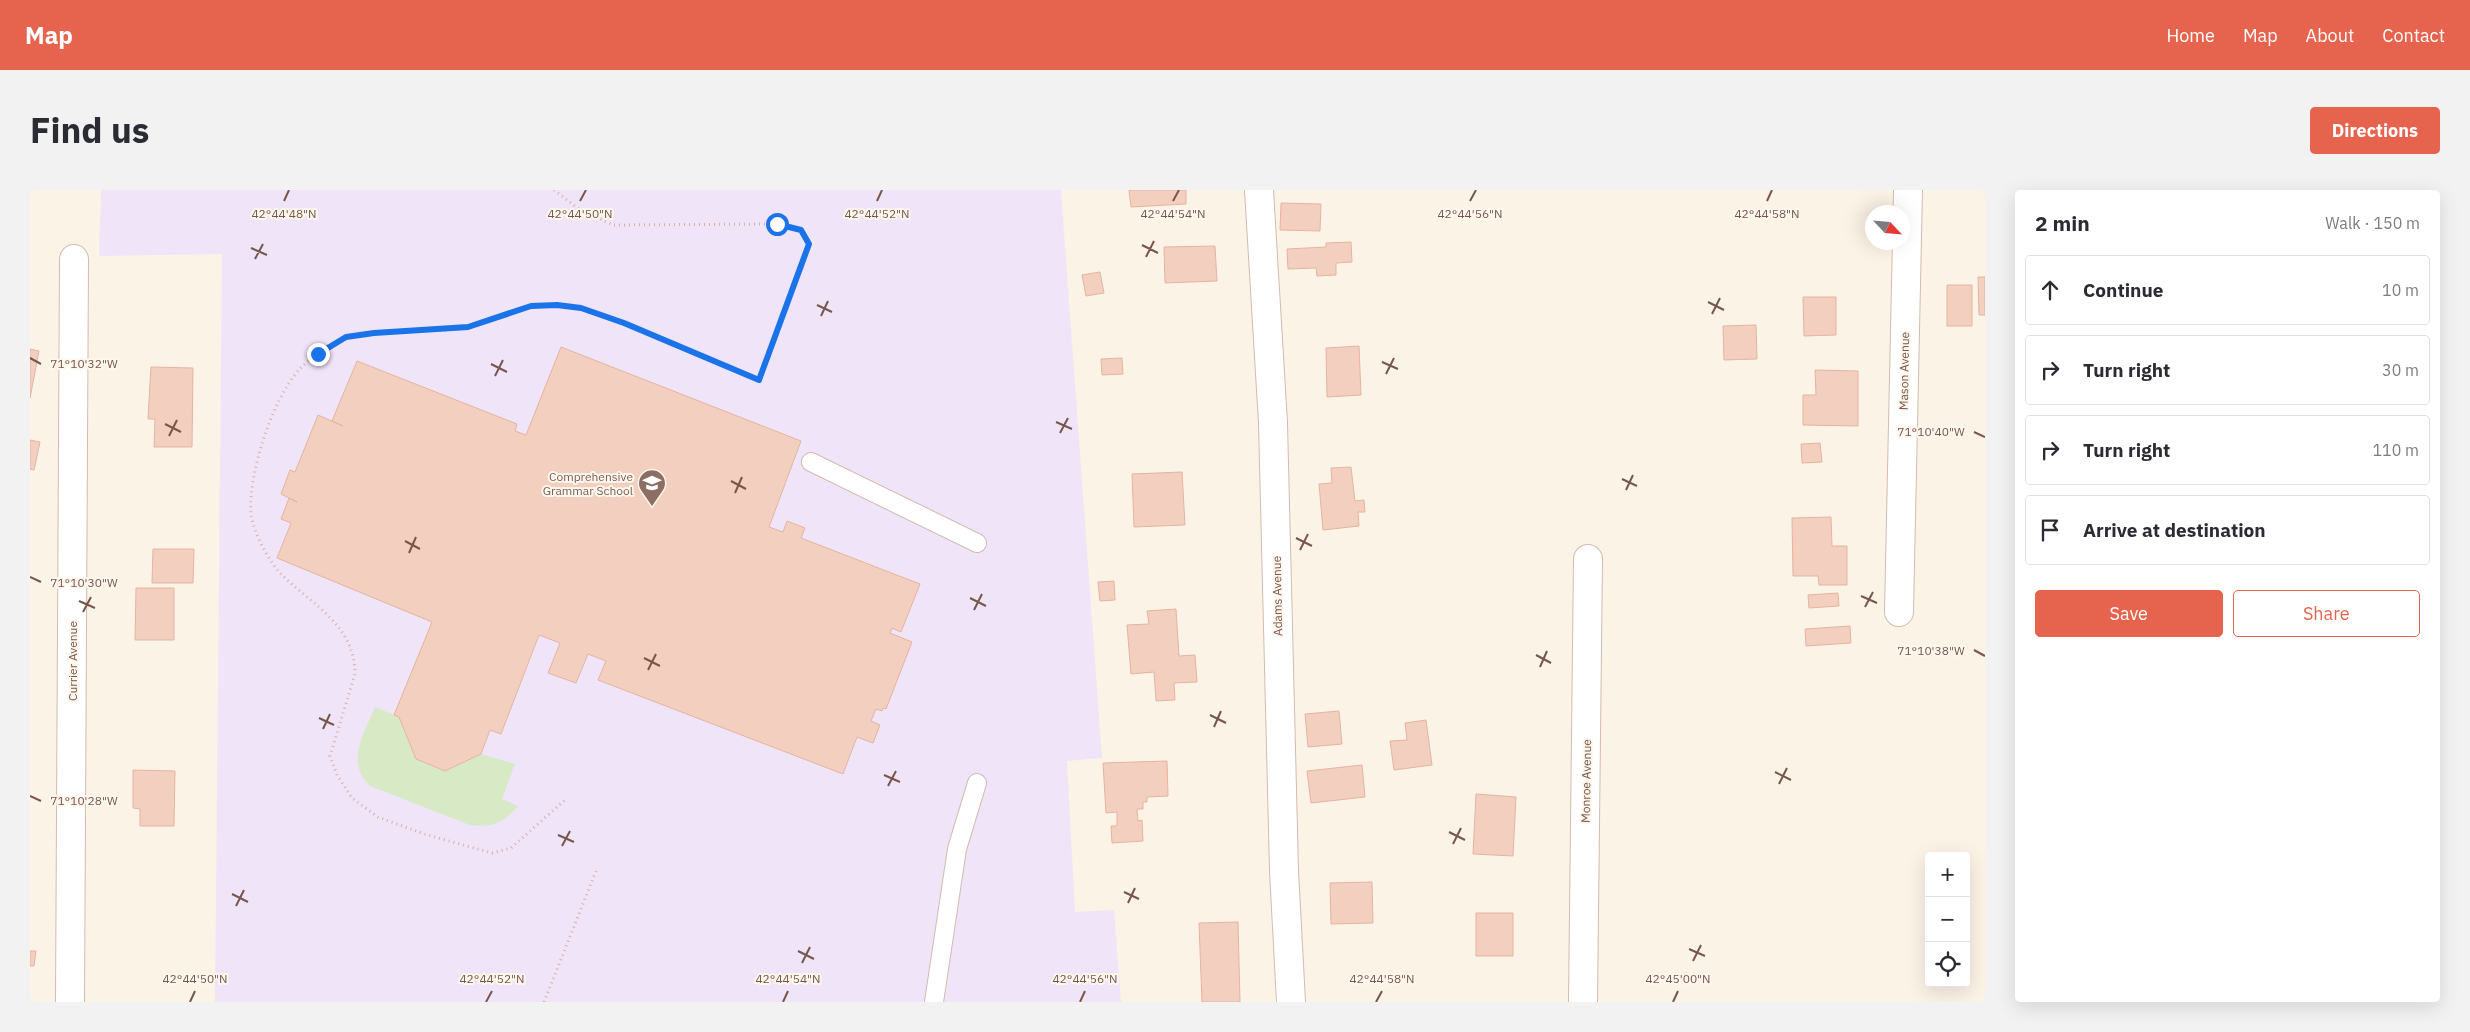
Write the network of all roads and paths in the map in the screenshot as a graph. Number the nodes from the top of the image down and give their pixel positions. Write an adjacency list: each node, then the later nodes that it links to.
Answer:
1 (554, 190): 10 (path)
2 (1259, 190): 15 (street, Adams Avenue)
3 (1908, 190): 8 (street, Mason Avenue)
4 (74, 259): 12 (street, Currier Avenue)
5 (811, 462): 6 (lane)
6 (977, 542)
7 (1588, 559): 16 (street, Monroe Avenue)
8 (1899, 612)
9 (977, 783): 14 (lane)
10 (566, 799)
11 (596, 871): 13 (path)
12 (70, 1002)
13 (544, 1002)
14 (934, 1002)
15 (1290, 1002)
16 (1584, 1002)

